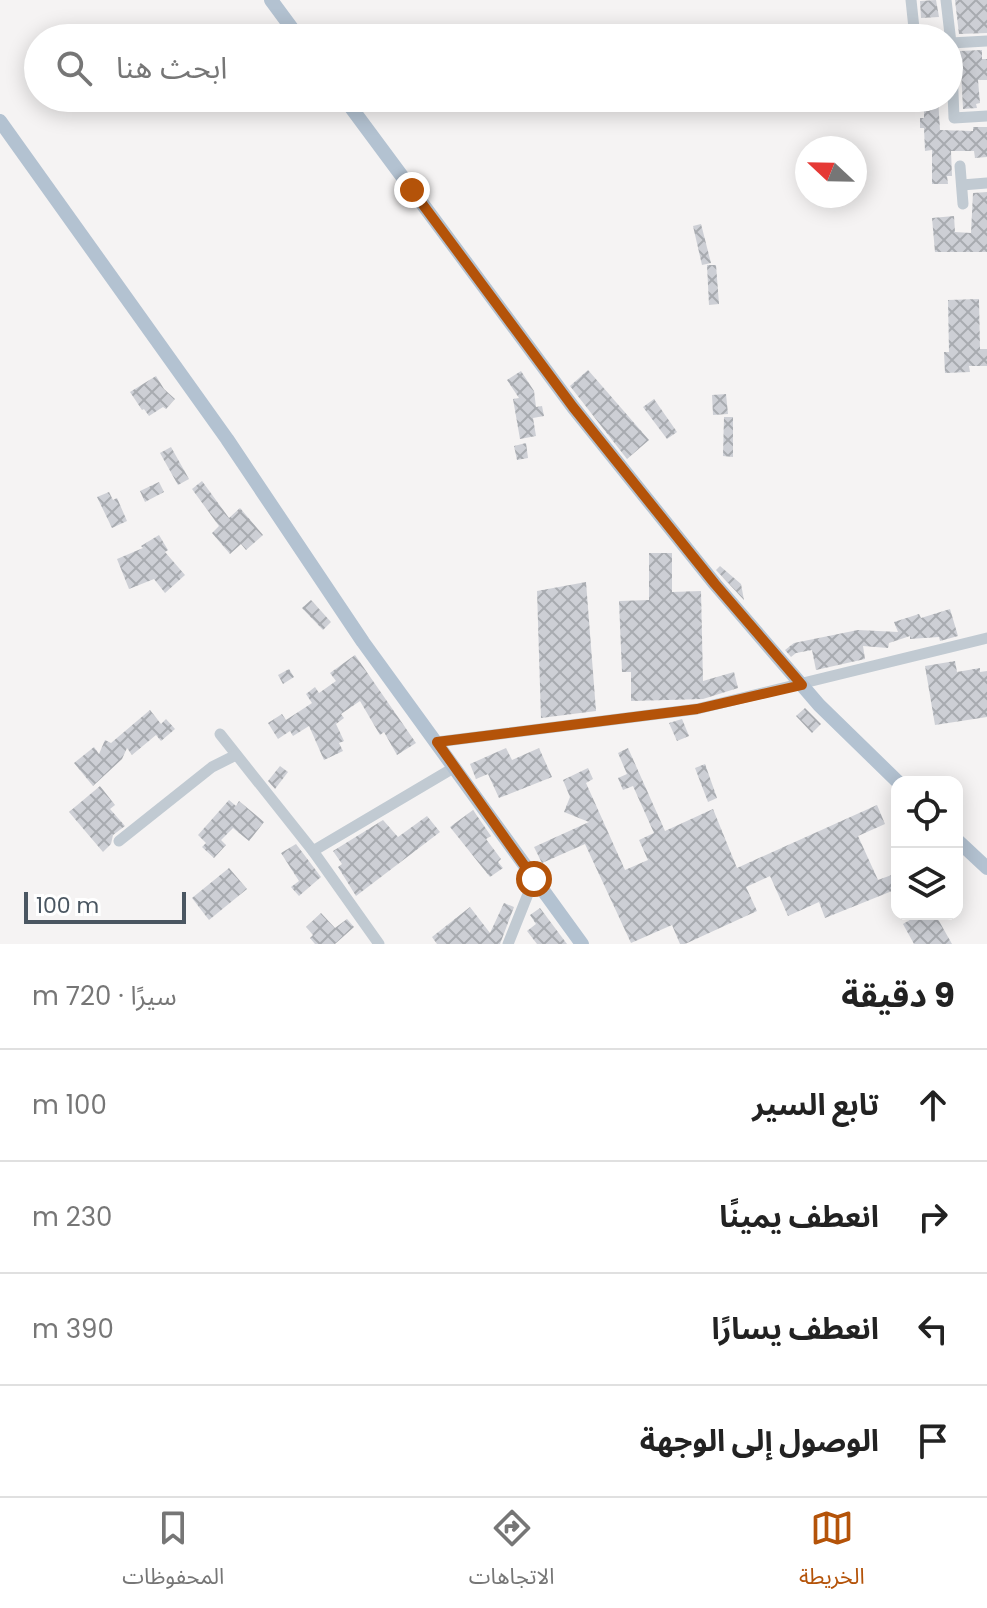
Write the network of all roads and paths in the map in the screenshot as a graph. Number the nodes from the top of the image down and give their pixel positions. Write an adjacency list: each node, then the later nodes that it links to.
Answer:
1 (271, 0): 4 (main road)
2 (911, 0): 5 (street)
3 (946, 0): 6 (street)
4 (289, 24)
5 (914, 24)
6 (949, 24)
7 (987, 41): 8 (street)
8 (963, 42)
9 (354, 112): 18 (main road)
10 (954, 112): 11 (street)
11 (987, 116)
12 (0, 121): 20 (main road)
13 (960, 166): 15 (street)
14 (987, 183): 15 (street)
15 (962, 185): 16 (street)
16 (963, 204)
17 (987, 638): 18 (street)
18 (802, 685): 20 (street); 23 (main road)
19 (220, 734): 21 (street)
20 (437, 742): 22 (main road)
21 (236, 755): 24 (street); 26 (street)
22 (455, 767): 26 (street); 28 (main road)
23 (892, 776)
24 (119, 841)
25 (963, 846): 27 (main road)
26 (313, 851): 29 (street)
27 (987, 868)
28 (534, 879): 30 (street); 31 (main road)
29 (379, 944)
30 (508, 944)
31 (582, 944)

